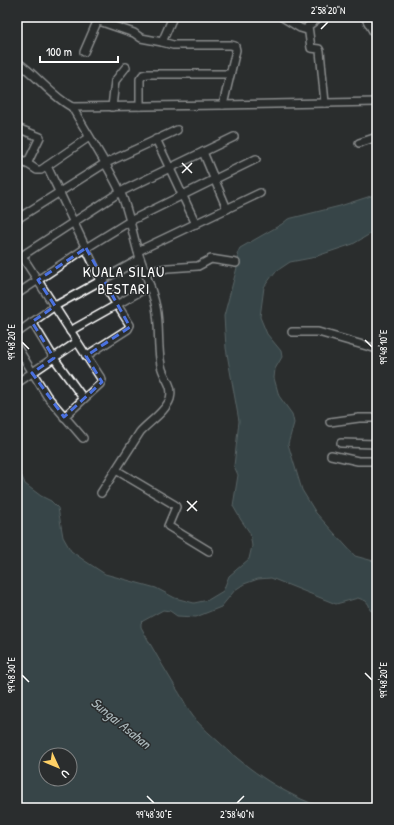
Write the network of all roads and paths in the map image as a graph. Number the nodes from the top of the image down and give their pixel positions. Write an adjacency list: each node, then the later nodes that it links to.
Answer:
1 (173, 17): 7 (street)
2 (282, 17): 5 (street)
3 (320, 17): 5 (street)
4 (365, 17): 6 (street)
5 (307, 30): 13 (street)
6 (377, 38)
7 (162, 42): 8 (street); 11 (street)
8 (84, 52)
9 (17, 62): 16 (street)
10 (126, 67): 17 (street)
11 (230, 74): 14 (street); 15 (street)
12 (377, 102): 13 (street)
13 (325, 103): 14 (street)
14 (223, 105): 15 (street)
15 (140, 106): 17 (street)
16 (72, 107): 17 (street); 21 (street)
17 (112, 107)
18 (17, 128): 28 (street)
19 (177, 130): 23 (street)
20 (377, 135): 24 (street)
21 (89, 137): 29 (street); 30 (street)
22 (234, 137): 25 (street)
23 (156, 139): 29 (street); 31 (street)
24 (359, 143)
25 (204, 152): 31 (street); 32 (street)
26 (17, 157): 28 (street)
27 (256, 159): 32 (street)
28 (27, 164): 30 (street)
29 (104, 164): 33 (street); 34 (street)
30 (48, 166): 33 (street)
31 (170, 167): 34 (street); 36 (street)
32 (215, 180): 36 (street); 37 (street)
33 (61, 192): 38 (street); 39 (street)
34 (120, 192): 39 (street); 40 (street)
35 (260, 193): 37 (street)
36 (183, 195): 40 (street); 41 (street)
37 (227, 209): 41 (street)
38 (17, 219)
39 (73, 221): 42 (street); 44 (street)
40 (130, 221): 42 (street); 43 (street)
41 (196, 224): 43 (street)
42 (86, 248): 48 (street); 49 (street)
43 (138, 251): 45 (street)
44 (19, 258): 48 (street)
45 (140, 259): 47 (street); 49 (street)
46 (236, 263): 47 (street)
47 (145, 272): 50 (street)
48 (38, 280): 51 (street); 53 (street)
49 (101, 280): 52 (street); 53 (street)
50 (150, 286): 52 (street); 74 (street)
51 (17, 294)
52 (117, 304): 55 (street); 61 (street)
53 (55, 306): 54 (street); 55 (street)
54 (32, 322): 57 (street); 62 (street)
55 (70, 331): 58 (street)
56 (292, 332): 60 (street)
57 (17, 333)
58 (76, 342): 61 (street); 62 (street)
59 (17, 347): 63 (street)
60 (377, 349)
61 (86, 356): 65 (street)
62 (54, 358): 63 (street); 65 (street)
63 (32, 373): 64 (street); 66 (street)
64 (17, 383)
65 (83, 398): 66 (street)
66 (64, 417): 69 (street)
67 (377, 418): 68 (street)
68 (330, 422)
69 (83, 438)
70 (341, 443): 71 (street)
71 (377, 444)
72 (331, 455): 73 (street)
73 (377, 461)
74 (116, 470): 75 (street); 76 (street)
75 (101, 493)
76 (209, 551)

